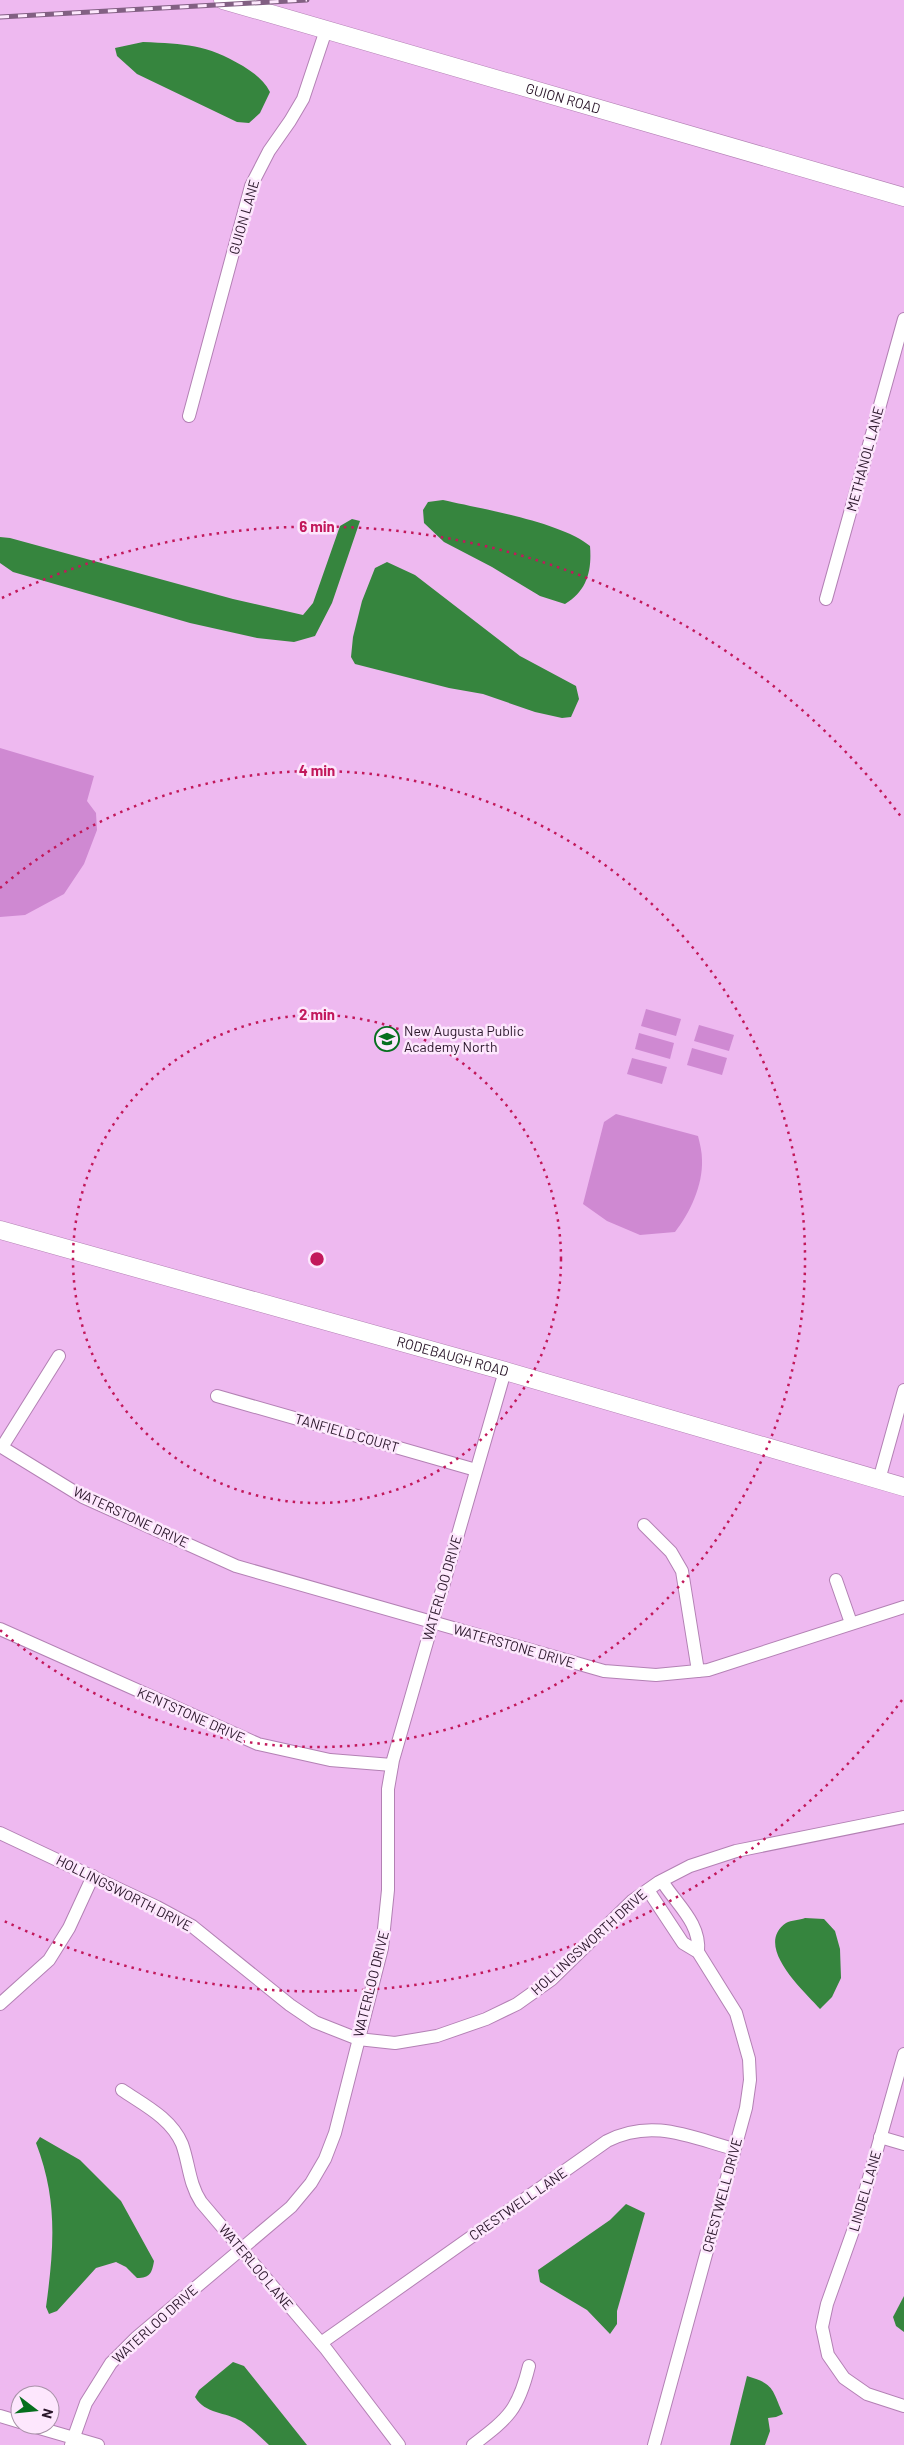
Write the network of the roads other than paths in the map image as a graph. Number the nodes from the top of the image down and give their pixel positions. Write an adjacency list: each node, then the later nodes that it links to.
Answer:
1 (223, 0): 2 (street, GUION ROAD)
2 (326, 30): 3 (street, GUION ROAD); 5 (street, GUION LANE)
3 (904, 197)
4 (904, 319): 6 (street, METHANOL LANE)
5 (189, 416)
6 (826, 599)
7 (0, 1230): 9 (street, RODEBAUGH ROAD)
8 (59, 1356): 12 (street)
9 (505, 1371): 13 (street, WATERLOO DRIVE); 14 (street, RODEBAUGH ROAD)
10 (904, 1390): 14 (street)
11 (217, 1396): 13 (street, TANFIELD COURT)
12 (1, 1446): 19 (street, WATERSTONE DRIVE)
13 (476, 1470): 19 (street, WATERLOO DRIVE)
14 (879, 1480): 15 (street, RODEBAUGH ROAD)
15 (904, 1488)
16 (644, 1525): 22 (street)
17 (836, 1580): 20 (street)
18 (904, 1607): 20 (street, WATERSTONE DRIVE)
19 (432, 1622): 22 (street, WATERSTONE DRIVE); 23 (street, WATERLOO DRIVE)
20 (850, 1623): 22 (street, WATERSTONE DRIVE)
21 (0, 1629): 23 (street, KENTSTONE DRIVE)
22 (698, 1672)
23 (392, 1765): 31 (street, WATERLOO DRIVE)
24 (904, 1817): 27 (street, HOLLINGSWORTH DRIVE)
25 (0, 1833): 26 (street, HOLLINGSWORTH DRIVE)
26 (93, 1876): 30 (street); 31 (street, HOLLINGSWORTH DRIVE)
27 (662, 1880): 28 (street, HOLLINGSWORTH DRIVE); 29 (street, CRESTWELL DRIVE)
28 (648, 1890): 29 (street, CRESTWELL DRIVE); 31 (street, HOLLINGSWORTH DRIVE)
29 (698, 1952): 36 (street, CRESTWELL DRIVE)
30 (0, 2004)
31 (358, 2039): 37 (street, WATERLOO DRIVE)
32 (904, 2054): 34 (street, LINDEL LANE)
33 (122, 2090): 37 (street, WATERLOO LANE)
34 (880, 2137): 35 (street); 40 (street, LINDEL LANE)
35 (904, 2144)
36 (734, 2149): 38 (street, CRESTWELL LANE); 46 (street, CRESTWELL DRIVE)
37 (241, 2249): 38 (street, WATERLOO LANE); 42 (street, WATERLOO DRIVE)
38 (321, 2342): 44 (street, WATERLOO LANE)
39 (529, 2366): 45 (street)
40 (904, 2406)
41 (56, 2435): 42 (street)
42 (72, 2441): 43 (street)
43 (98, 2445)
44 (399, 2445)
45 (472, 2445)
46 (654, 2445)

